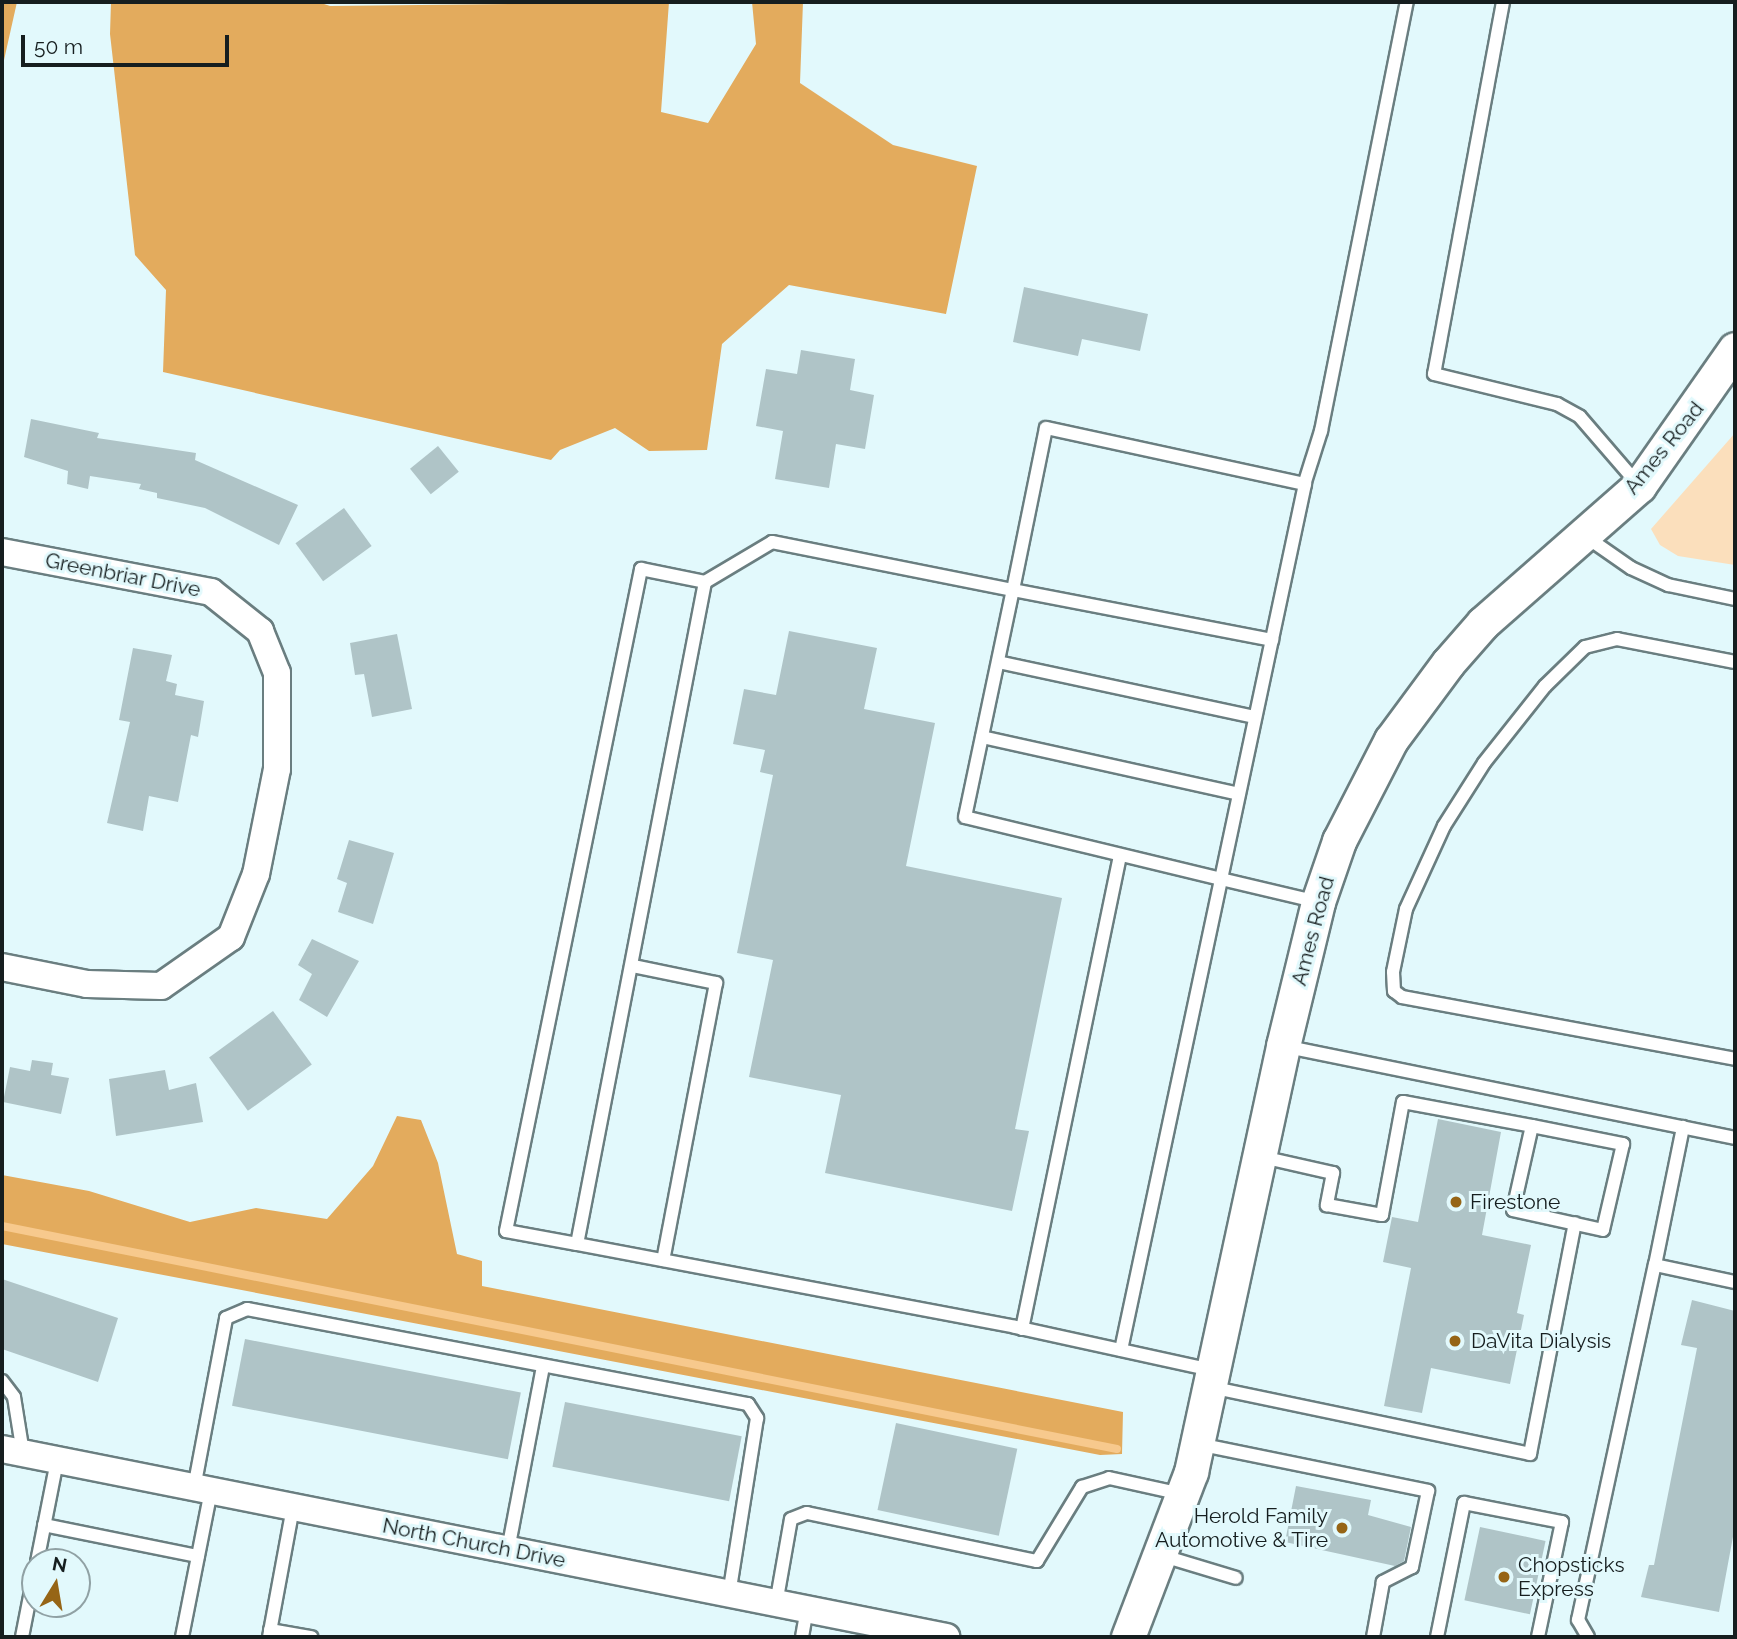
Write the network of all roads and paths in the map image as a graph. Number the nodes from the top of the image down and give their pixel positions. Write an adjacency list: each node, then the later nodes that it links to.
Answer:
1 (1407, 2): 4 (lane)
2 (1503, 2): 5 (lane)
3 (1735, 349): 5 (street, Ames Road)
4 (1304, 485): 9 (lane); 11 (lane)
5 (1639, 486): 6 (street, Ames Road)
6 (1582, 534): 10 (lane); 19 (street, Ames Road)
7 (2, 552): 21 (street, Greenbriar Drive)
8 (705, 582): 9 (lane); 20 (lane); 29 (lane)
9 (1013, 590): 11 (lane); 12 (lane)
10 (1735, 599)
11 (1272, 640): 14 (lane)
12 (998, 662): 14 (lane); 15 (lane)
13 (1735, 662): 23 (lane)
14 (1255, 718): 16 (lane)
15 (982, 737): 16 (lane); 17 (lane)
16 (1239, 794): 18 (lane)
17 (1120, 855): 18 (lane); 33 (lane)
18 (1221, 879): 19 (lane); 34 (lane)
19 (1318, 902): 22 (street, Ames Road)
20 (633, 966): 29 (lane); 30 (lane)
21 (2, 967)
22 (1283, 1046): 25 (lane); 27 (street, Ames Road)
23 (1735, 1059)
24 (1532, 1126): 27 (lane); 28 (lane); 28 (lane)
25 (1683, 1127): 26 (lane); 31 (lane)
26 (1735, 1138)
27 (1260, 1156): 36 (street, Ames Road)
28 (1575, 1223): 36 (lane)
29 (577, 1244): 30 (lane)
30 (663, 1260): 33 (lane)
31 (1655, 1265): 32 (lane); 64 (lane)
32 (1735, 1282)
33 (1022, 1329): 34 (lane)
34 (1121, 1350): 36 (lane)
35 (543, 1366): 41 (lane); 46 (lane); 50 (lane)
36 (1212, 1378): 38 (street, Ames Road)
37 (2, 1381): 39 (lane)
38 (1198, 1444): 42 (street, Ames Road); 61 (lane)
39 (13, 1451): 40 (street, North Church Drive)
40 (57, 1461): 41 (street, North Church Drive); 44 (lane)
41 (203, 1489): 43 (street, North Church Drive); 48 (lane)
42 (1183, 1494): 47 (street, Ames Road); 51 (lane)
43 (293, 1507): 46 (street, North Church Drive); 54 (lane)
44 (44, 1525): 45 (lane); 48 (lane)
45 (40, 1548)
46 (508, 1550): 50 (street, North Church Drive)
47 (1160, 1555): 49 (lane); 60 (street, Ames Road)
48 (198, 1556): 56 (lane)
49 (1236, 1578)
50 (729, 1594): 51 (street, North Church Drive)
51 (776, 1604): 52 (street, North Church Drive)
52 (807, 1610): 58 (lane); 59 (street, North Church Drive)
53 (26, 1618): 55 (lane)
54 (270, 1634): 57 (lane)
55 (22, 1637)
56 (183, 1637)
57 (312, 1637)
58 (802, 1637)
59 (946, 1637)
60 (1128, 1637)
61 (1374, 1637)
62 (1437, 1637): 63 (lane)
63 (1538, 1637)
64 (1588, 1637)

